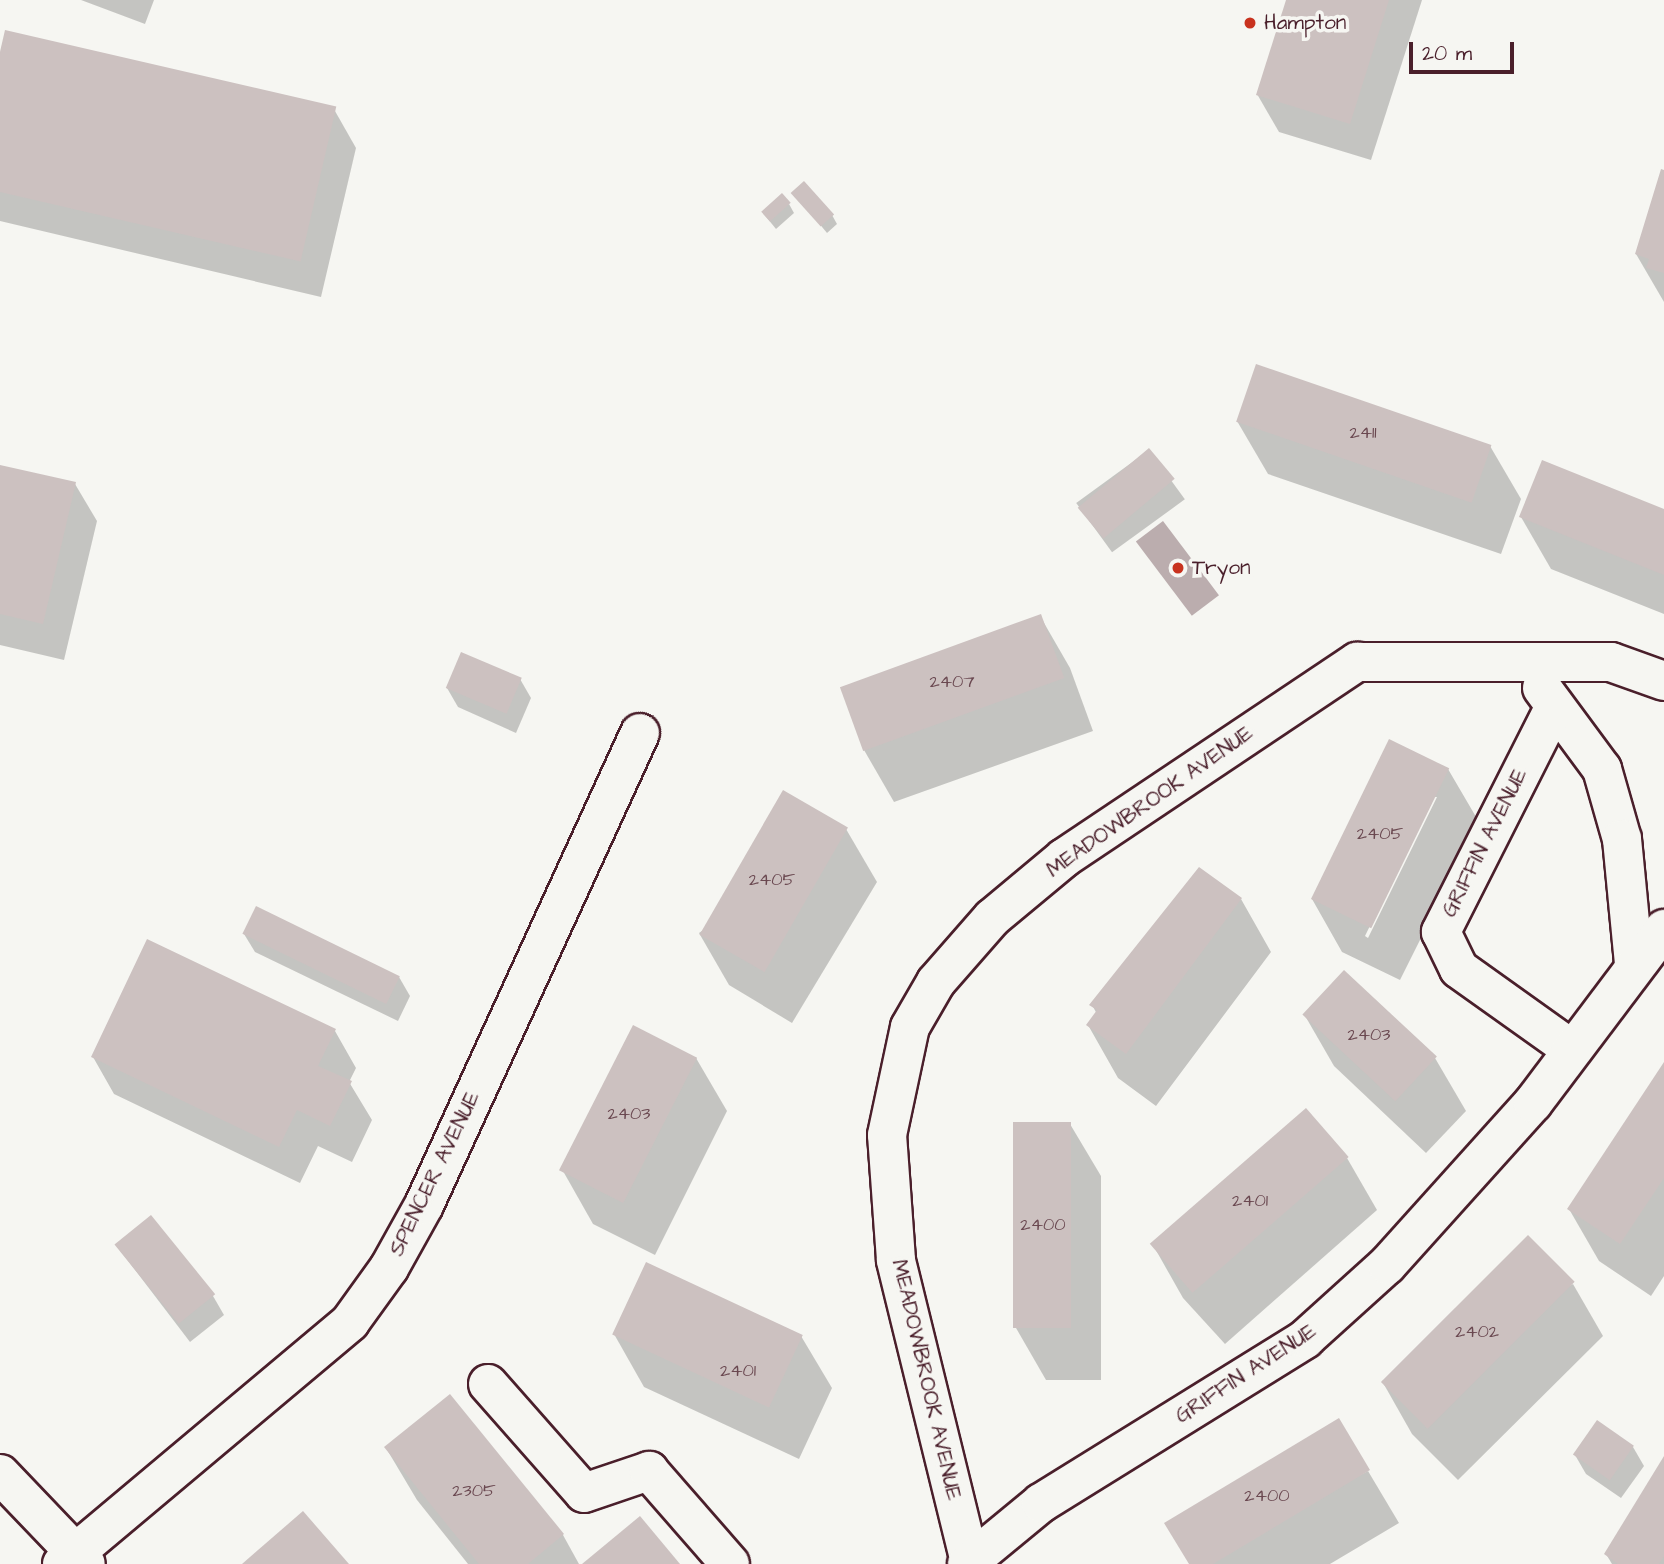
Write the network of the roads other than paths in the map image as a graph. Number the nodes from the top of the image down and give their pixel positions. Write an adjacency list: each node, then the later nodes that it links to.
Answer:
1 (1529, 665): 2 (street); 3 (street); 11 (street, MEADOWBROOK AVENUE)
2 (1664, 681)
3 (1554, 708): 6 (street); 7 (street, GRIFFIN AVENUE)
4 (640, 733): 10 (street, SPENCER AVENUE)
5 (1664, 929): 6 (street, GRIFFIN AVENUE)
6 (1634, 964): 7 (street, GRIFFIN AVENUE)
7 (1571, 1049): 11 (street, GRIFFIN AVENUE)
8 (488, 1384): 13 (street)
9 (0, 1474): 10 (street)
10 (75, 1560): 12 (street, SPENCER AVENUE)
11 (968, 1563)
12 (29, 1564)
13 (730, 1564)

